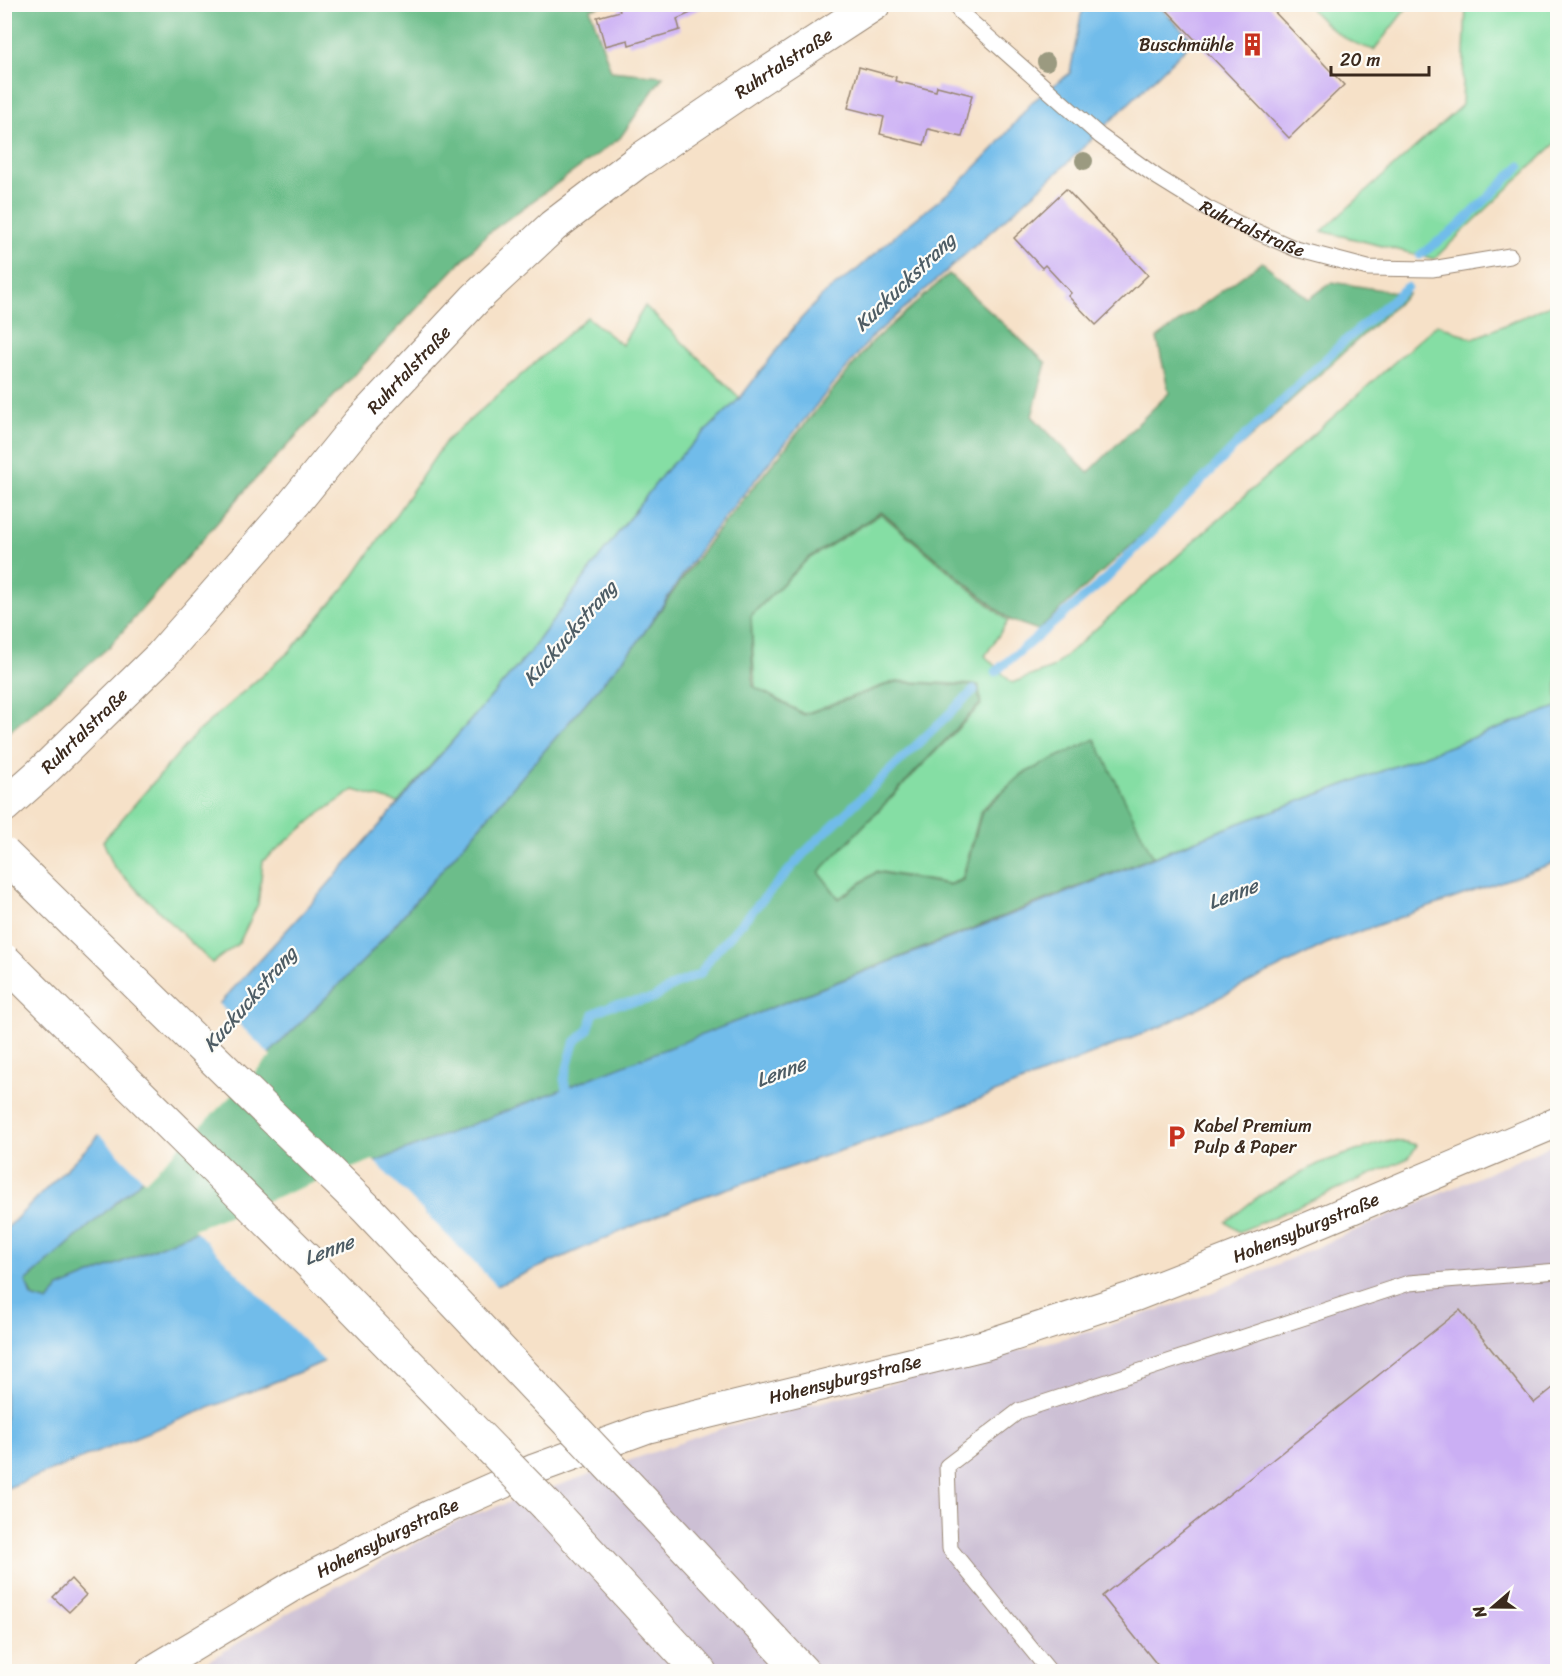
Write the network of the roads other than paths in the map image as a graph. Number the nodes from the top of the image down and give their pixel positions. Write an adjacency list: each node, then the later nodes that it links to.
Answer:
1 (874, 4): 4 (main road, Ruhrtalstraße)
2 (956, 4): 3 (lane, Ruhrtalstraße)
3 (1510, 256)
4 (4, 806)
5 (4, 854): 11 (main road, bridge)
6 (4, 960): 10 (main road, bridge)
7 (1557, 1122): 9 (street, Hohensyburgstraße)
8 (1557, 1271): 12 (lane)
9 (150, 1671)
10 (700, 1671)
11 (804, 1671)
12 (1050, 1671)

